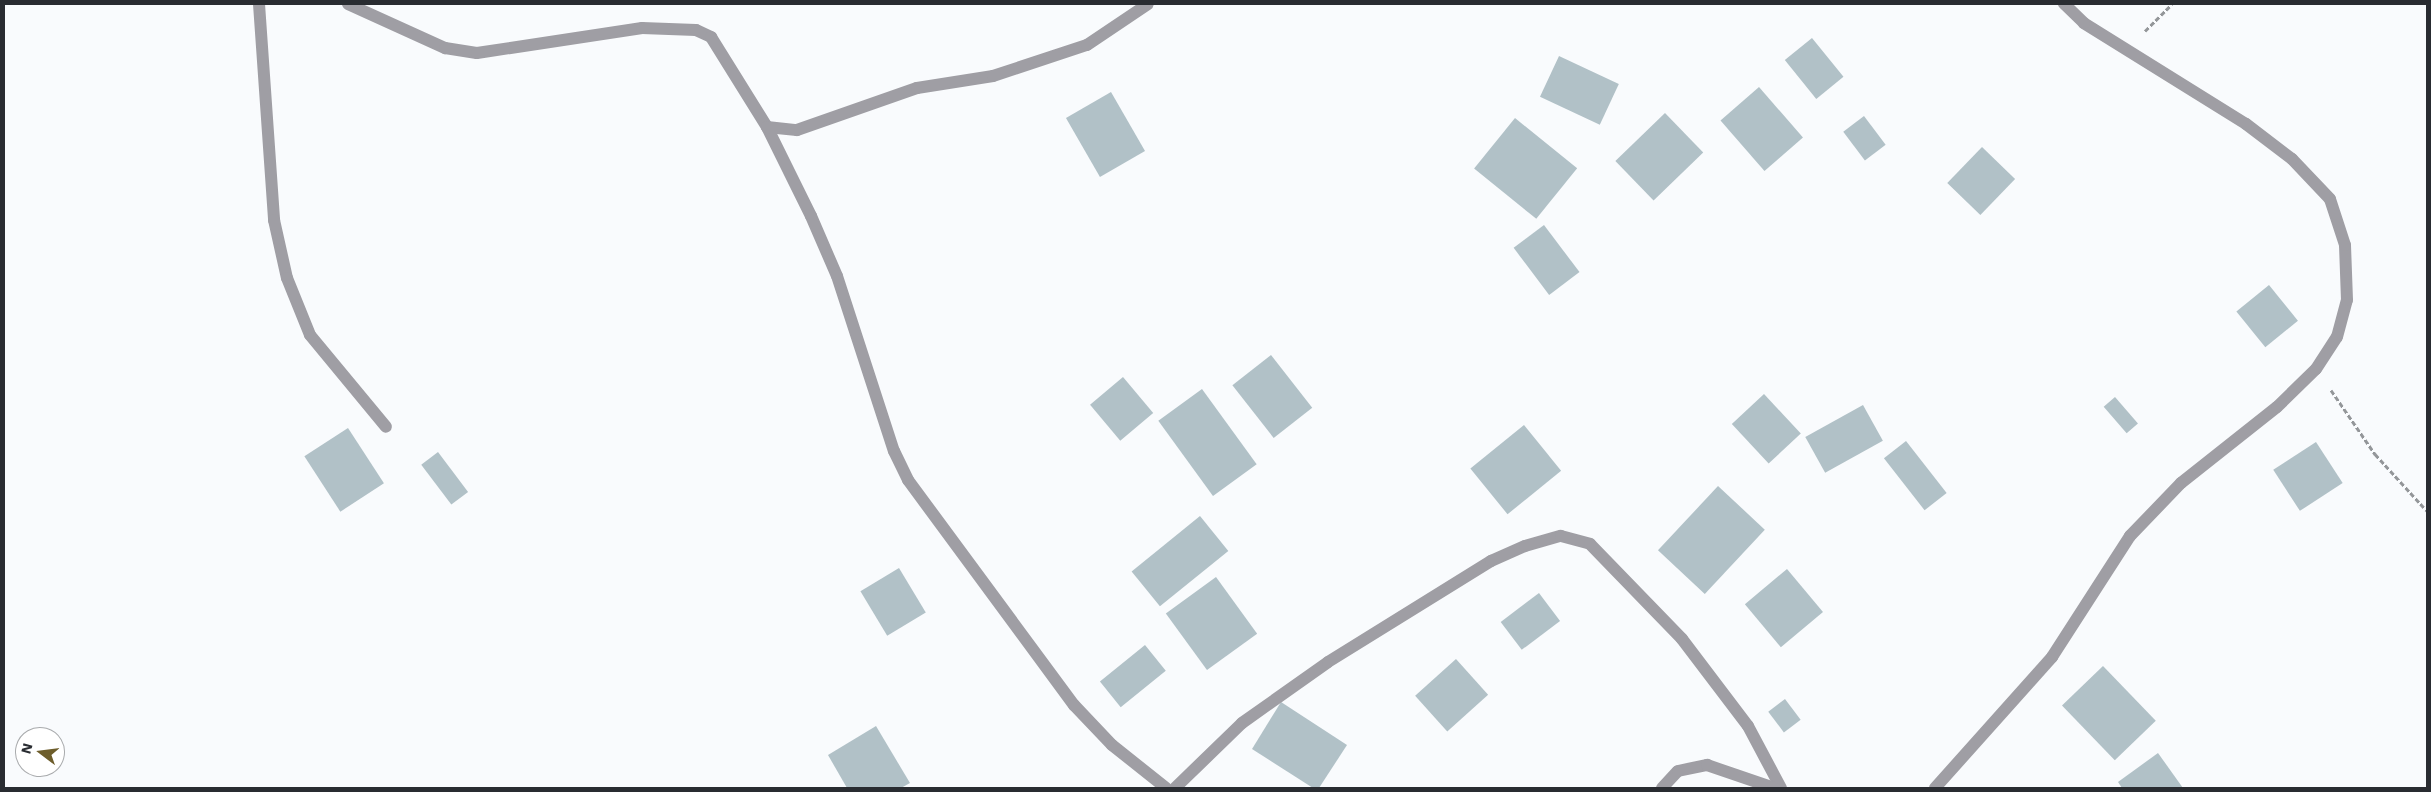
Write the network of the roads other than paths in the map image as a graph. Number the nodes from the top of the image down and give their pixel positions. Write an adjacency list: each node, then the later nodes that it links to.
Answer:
1 (259, 4): 6 (street)
2 (348, 4): 5 (street)
3 (1148, 4): 5 (street)
4 (2064, 4): 12 (street)
5 (766, 127): 7 (street)
6 (386, 426)
7 (1166, 788)
8 (1174, 788): 11 (street)
9 (1662, 788): 10 (street)
10 (1774, 788)
11 (1781, 788)
12 (1935, 788)

